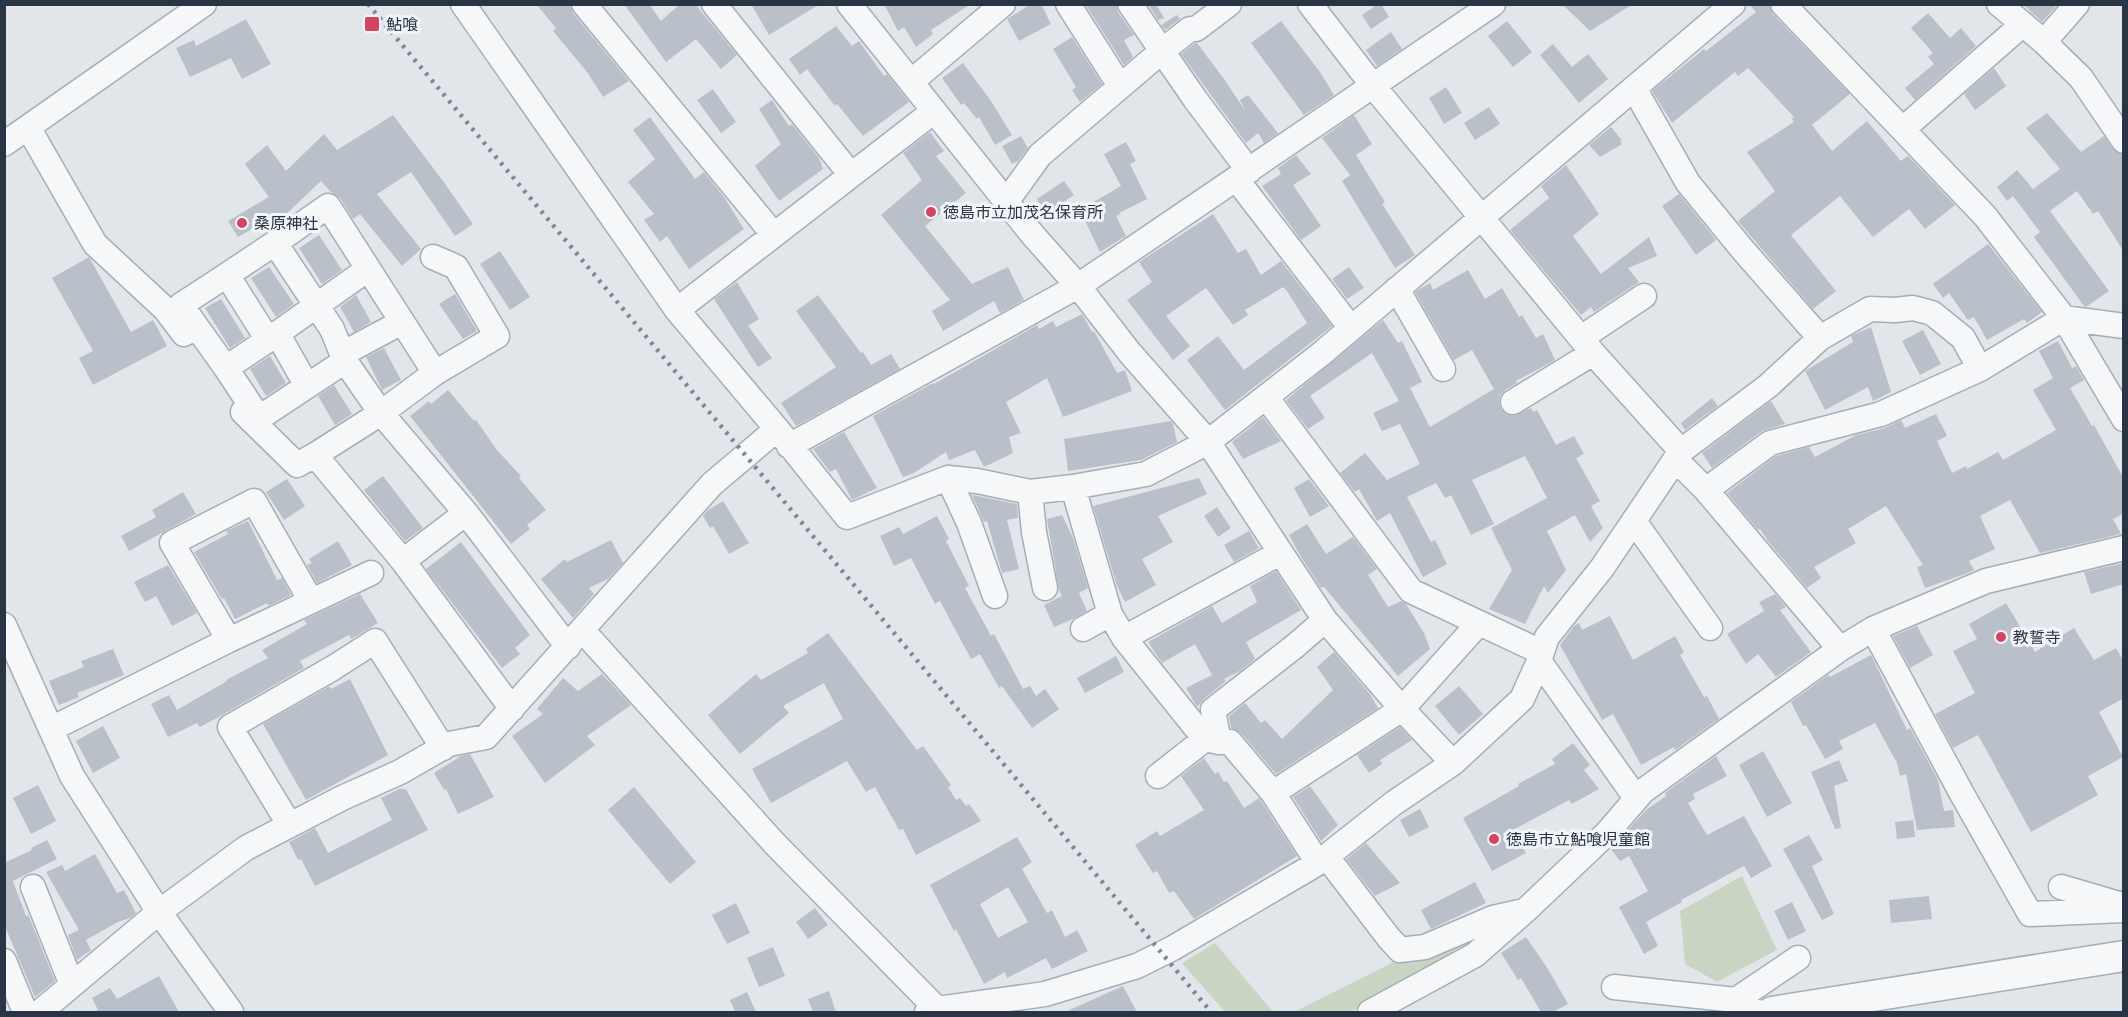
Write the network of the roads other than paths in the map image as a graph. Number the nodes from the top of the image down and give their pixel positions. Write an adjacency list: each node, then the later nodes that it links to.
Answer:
1 (204, 4): 24 (street)
2 (463, 4): 41 (street)
3 (584, 4): 32 (street)
4 (714, 4): 28 (street)
5 (849, 4): 19 (street)
6 (1003, 4): 19 (street)
7 (1068, 4): 20 (street)
8 (1130, 4): 18 (street)
9 (1229, 4): 18 (street)
10 (1310, 4): 21 (street)
11 (1494, 4): 21 (street)
12 (1733, 4): 22 (street)
13 (1783, 4): 25 (street)
14 (1999, 4): 16 (street)
15 (2077, 4): 17 (street)
16 (2023, 24): 17 (street); 25 (street)
17 (2044, 42): 26 (street)
18 (1162, 51): 20 (street); 29 (street)
19 (911, 82): 23 (street)
20 (1120, 86): 30 (street)
21 (1374, 87): 29 (street); 31 (street)
22 (1634, 88): 31 (street); 47 (street)
23 (934, 111): 28 (street); 30 (street)
24 (29, 129): 27 (street); 61 (street)
25 (1903, 129): 42 (street)
26 (2124, 141)
27 (4, 144)
28 (851, 175): 32 (street)
29 (1243, 176): 37 (street); 45 (street)
30 (1006, 202): 37 (street)
31 (1482, 216): 38 (street); 48 (street)
32 (774, 235): 41 (street)
33 (274, 243): 35 (street); 36 (street); 40 (street)
34 (433, 257): 53 (street)
35 (368, 269): 40 (street); 43 (street)
36 (227, 275): 46 (street); 50 (street)
37 (1078, 286): 59 (street); 60 (street)
38 (1397, 289): 45 (street); 51 (street)
39 (1644, 296): 48 (street)
40 (316, 304): 46 (street); 49 (street)
41 (677, 310): 59 (street)
42 (2064, 318): 44 (street); 52 (street); 58 (street)
43 (402, 322): 49 (street); 53 (street)
44 (2124, 327)
45 (1351, 328): 55 (street)
46 (272, 337): 50 (street); 54 (street)
47 (1820, 338): 52 (street); 62 (street)
48 (1587, 345): 56 (street); 62 (street)
49 (344, 357): 54 (street); 57 (street)
50 (226, 368): 54 (street)
51 (1443, 369)
52 (1980, 369): 65 (street)
53 (435, 373): 57 (street)
54 (308, 386)
55 (1266, 397): 60 (street); 78 (street)
56 (1513, 402)
57 (381, 413): 61 (street); 67 (street)
58 (2124, 419)
59 (783, 438): 63 (street); 84 (street)
60 (1208, 442): 64 (street); 70 (street)
61 (315, 455): 71 (street)
62 (1679, 455): 65 (street); 68 (street)
63 (948, 478): 66 (street); 74 (street)
64 (1073, 487): 66 (street); 76 (street)
65 (1706, 490): 86 (street)
66 (1030, 492): 73 (street)
67 (466, 513): 71 (street); 84 (street)
68 (1634, 521): 81 (street); 87 (street)
69 (2124, 548): 82 (street)
70 (1280, 553): 77 (street); 83 (street)
71 (403, 561): 88 (street)
72 (371, 573): 75 (street)
73 (1046, 588)
74 (994, 596)
75 (311, 601): 85 (street); 85 (street)
76 (1110, 614): 80 (street); 83 (street)
77 (1325, 620): 89 (street); 91 (street)
78 (1479, 623): 87 (street); 89 (street)
79 (4, 625): 90 (street)
80 (1083, 628)
81 (1710, 628)
82 (1873, 629): 86 (street); 103 (street)
83 (1124, 638): 91 (street)
84 (576, 639): 88 (street); 111 (street)
85 (229, 640): 90 (street)
86 (1840, 649): 96 (street)
87 (1540, 657): 93 (street); 96 (street)
88 (512, 709): 92 (street)
89 (1402, 709): 93 (street); 95 (street)
90 (51, 729): 104 (street)
91 (1212, 740): 94 (street); 95 (street)
92 (443, 748): 97 (street); 97 (street)
93 (1453, 763): 98 (street)
94 (1158, 776)
95 (1274, 793): 98 (street)
96 (1636, 798): 102 (street)
97 (289, 824): 104 (street)
98 (1322, 860): 102 (street); 111 (street)
99 (2061, 886): 101 (street)
100 (33, 887): 108 (street)
101 (2124, 905)
102 (1526, 910): 115 (street)
103 (2124, 910)
104 (159, 912): 108 (street); 114 (street)
105 (2124, 956): 117 (street)
106 (1798, 958): 110 (street)
107 (4, 961): 112 (street)
108 (72, 985): 113 (street)
109 (1614, 987): 110 (street)
110 (1736, 999): 116 (street)
111 (932, 1011)
112 (25, 1012)
113 (40, 1012)
114 (231, 1012)
115 (1370, 1012)
116 (1757, 1012)
117 (1772, 1012)

